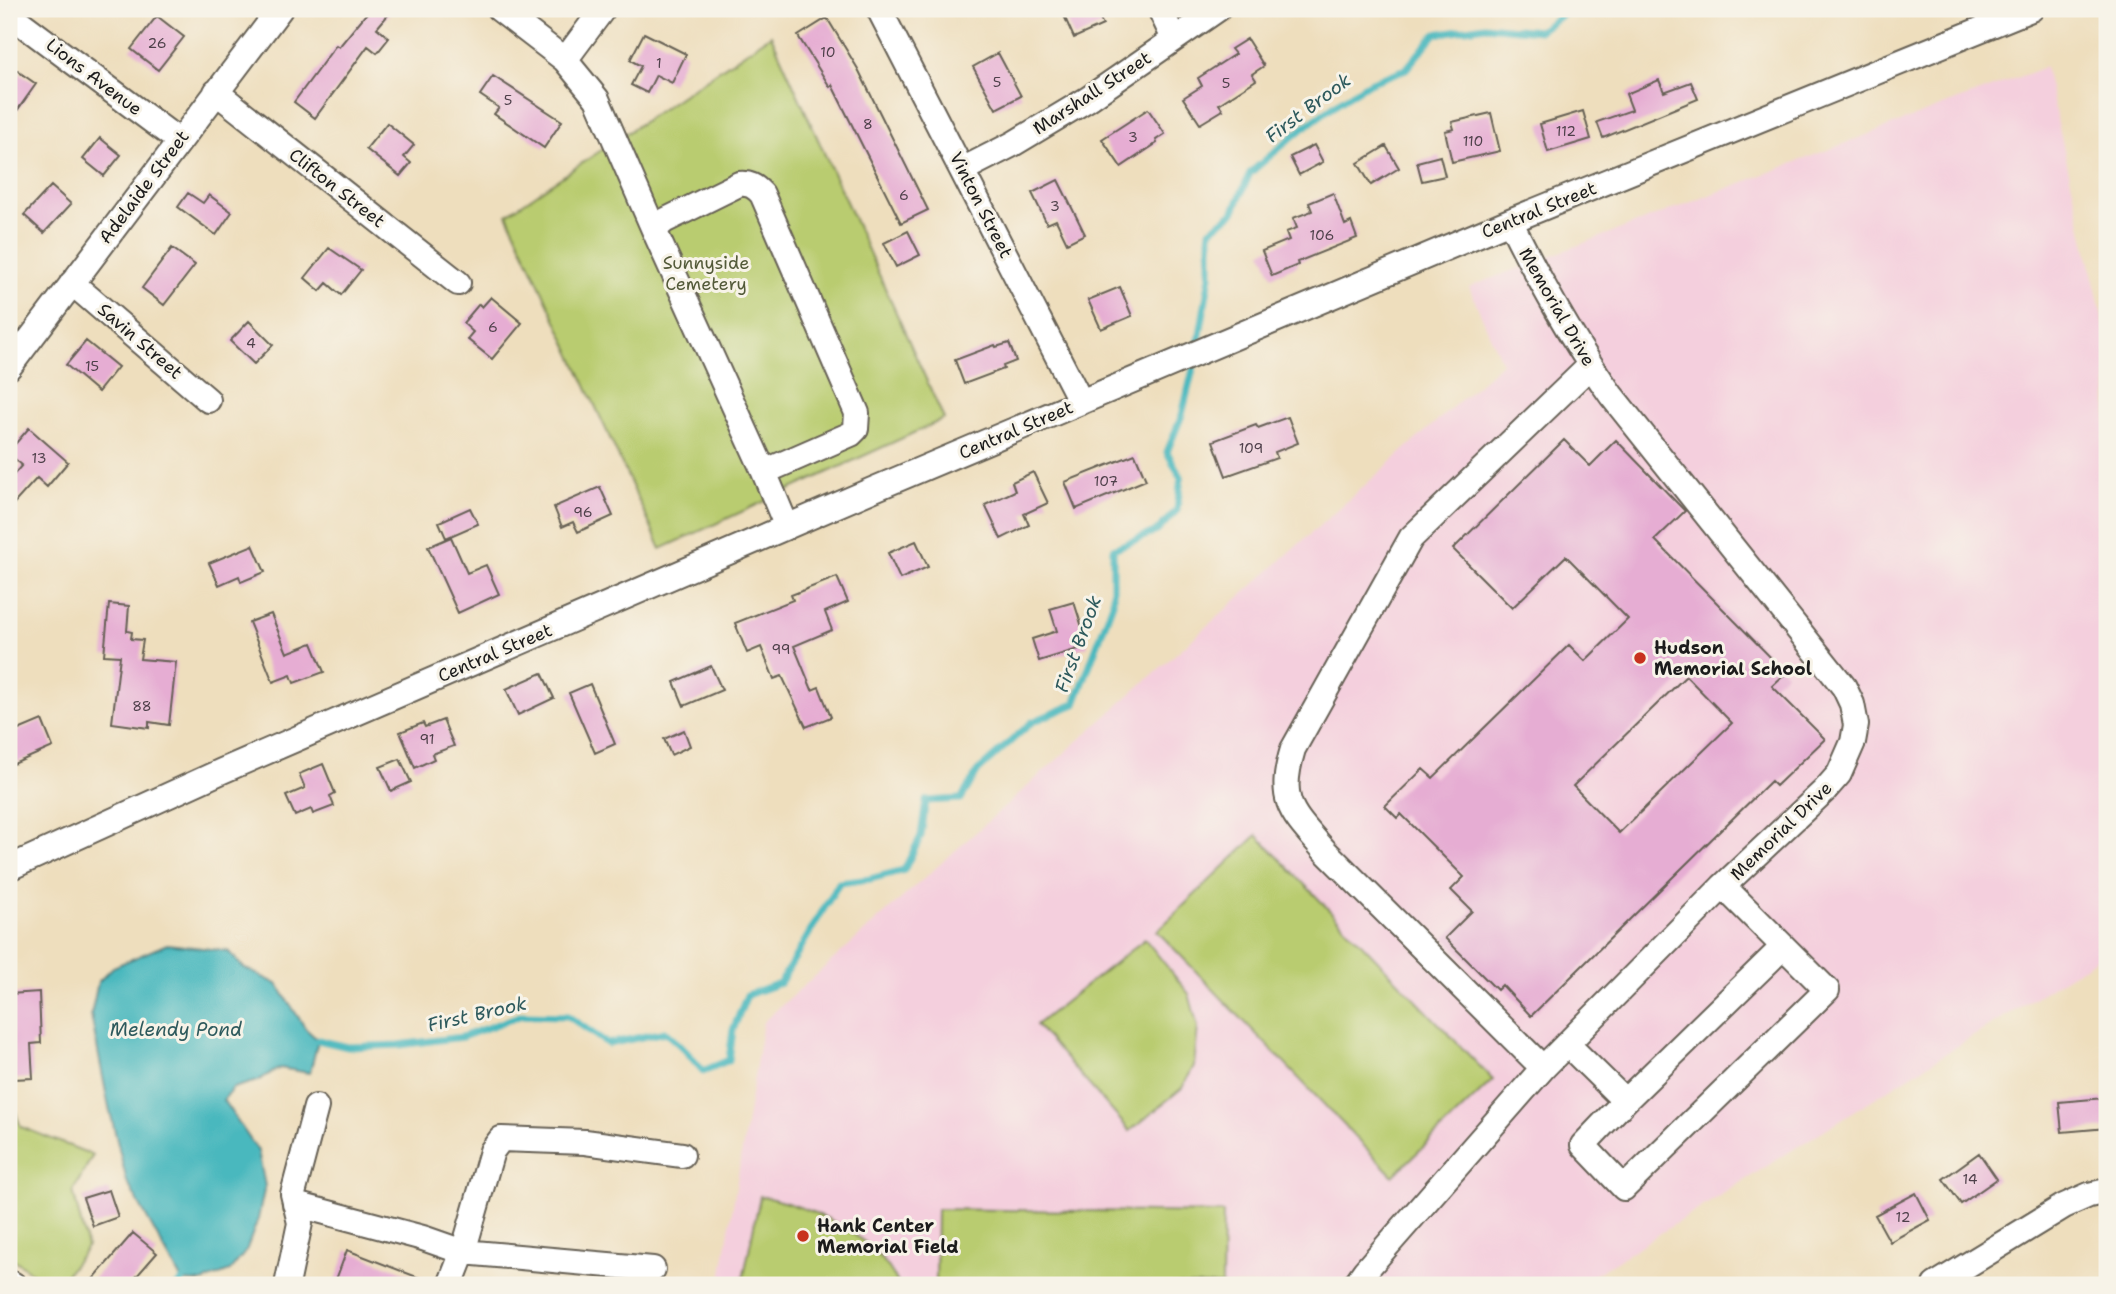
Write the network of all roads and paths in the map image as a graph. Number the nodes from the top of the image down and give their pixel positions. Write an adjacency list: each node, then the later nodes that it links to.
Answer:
1 (280, 9): 11 (street, Adelaide Street)
2 (499, 9): 10 (street)
3 (603, 9): 10 (street)
4 (878, 9): 13 (street, Vinton Street)
5 (1160, 9): 9 (street)
6 (1218, 9): 9 (street, Marshall Street)
7 (2031, 9): 14 (street, Central Street)
8 (9, 14): 12 (street, Lions Avenue)
9 (1174, 39): 13 (street, Marshall Street)
10 (565, 60): 15 (street)
11 (216, 92): 12 (street, Adelaide Street); 17 (street, Clifton Street)
12 (179, 141): 16 (street, Adelaide Street)
13 (962, 170): 21 (street, Vinton Street)
14 (1510, 221): 18 (street, Memorial Drive); 21 (street, Central Street)
15 (654, 230): 22 (street); 22 (street)
16 (72, 283): 19 (street, Adelaide Street); 20 (street, Savin Street)
17 (458, 283)
18 (1590, 366): 25 (street, Memorial Drive); 28 (street)
19 (9, 367)
20 (208, 400)
21 (1081, 402): 23 (street, Central Street)
22 (764, 472): 23 (street)
23 (787, 527): 24 (street, Central Street)
24 (9, 868)
25 (1723, 886): 26 (street); 27 (street, Memorial Drive)
26 (1783, 947): 29 (street); 29 (street)
27 (1567, 1044): 28 (street, Memorial Drive); 29 (street)
28 (1543, 1068): 40 (street, Memorial Drive)
29 (1625, 1101)
30 (316, 1107): 33 (street)
31 (682, 1156): 34 (street)
32 (2107, 1191): 41 (street)
33 (295, 1204): 34 (street); 38 (street)
34 (463, 1252): 35 (street); 39 (street)
35 (653, 1269)
36 (9, 1282): 37 (street)
37 (14, 1285)
38 (287, 1285)
39 (450, 1285)
40 (1355, 1285)
41 (1935, 1285)

